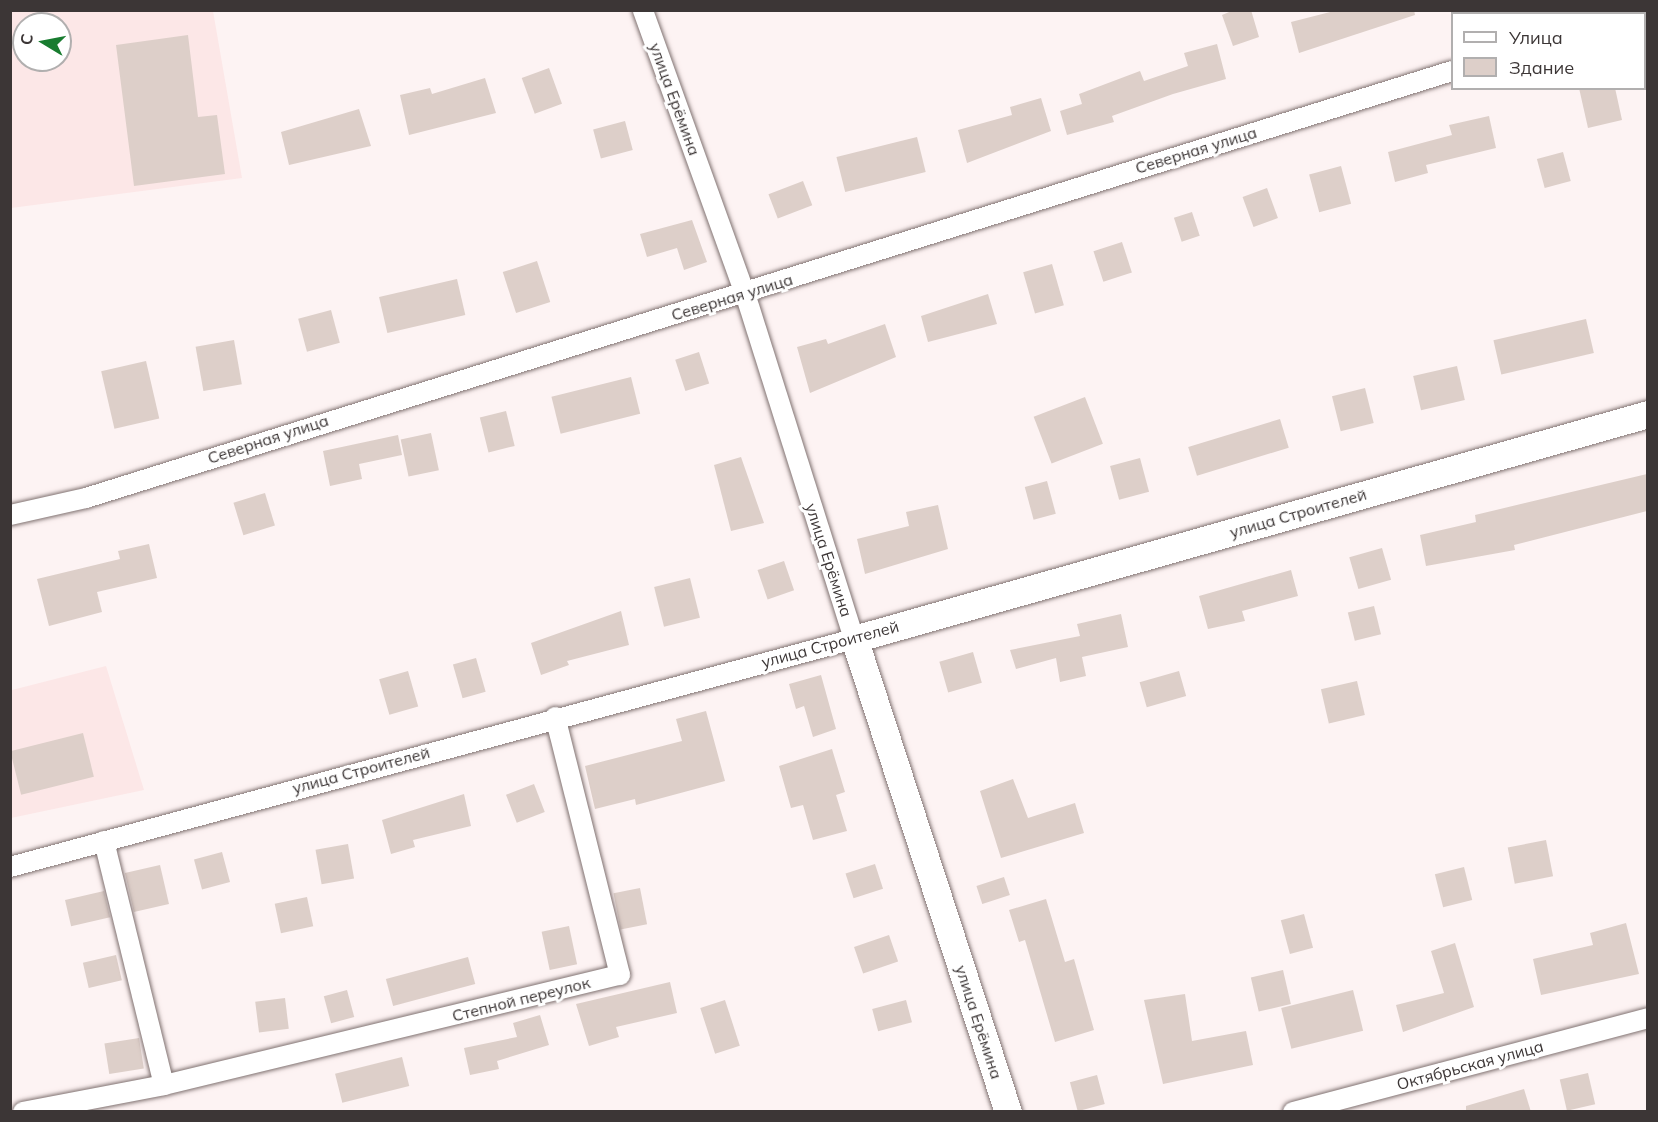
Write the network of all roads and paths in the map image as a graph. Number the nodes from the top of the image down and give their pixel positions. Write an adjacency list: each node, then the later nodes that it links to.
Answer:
1 (643, 10): 3 (street, улица Ерёмина)
2 (1451, 71): 3 (street, Северная улица)
3 (745, 294): 5 (street, Северная улица); 6 (street, улица Ерёмина)
4 (1647, 414): 6 (street, улица Строителей)
5 (10, 515)
6 (854, 639): 7 (street, улица Строителей); 13 (street, улица Ерёмина)
7 (555, 717): 8 (street, улица Строителей); 11 (street, Степной переулок)
8 (104, 841): 9 (street, улица Строителей); 11 (street)
9 (10, 867)
10 (1647, 1018): 14 (street, Октябрьская улица)
11 (164, 1085): 12 (street, Степной переулок)
12 (23, 1112)
13 (1008, 1112)
14 (1293, 1112)

